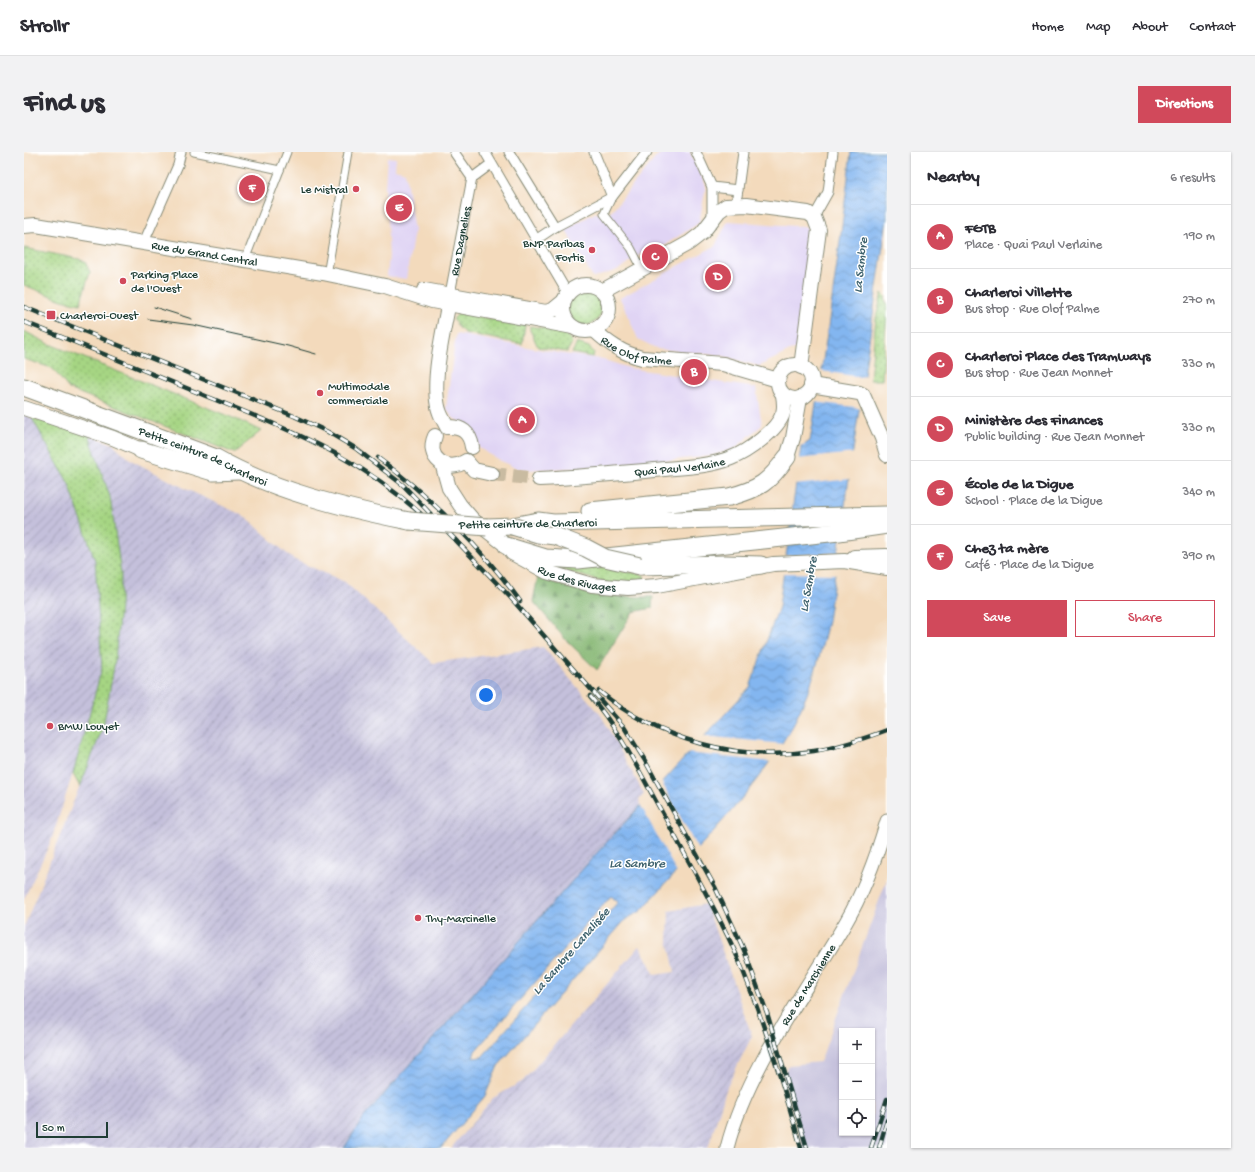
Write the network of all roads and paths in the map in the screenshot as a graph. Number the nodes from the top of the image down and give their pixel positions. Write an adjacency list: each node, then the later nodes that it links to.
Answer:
1 (181, 152): 25 (street)
2 (194, 152): 14 (street)
3 (287, 152): 14 (street)
4 (348, 152): 28 (street)
5 (454, 152): 15 (street)
6 (485, 152): 13 (street)
7 (509, 152): 23 (street)
8 (594, 152): 18 (street)
9 (647, 152): 18 (street)
10 (696, 152): 16 (street)
11 (743, 152): 17 (street)
12 (833, 152): 21 (street)
13 (491, 164): 15 (street); 24 (street)
14 (280, 170): 26 (street)
15 (472, 178): 31 (street, Rue Dagnelies)
16 (712, 187): 17 (street); 20 (street)
17 (738, 190): 19 (street)
18 (612, 197): 23 (street); 27 (street)
19 (736, 204): 20 (main road); 21 (main road)
20 (712, 221): 27 (main road)
21 (817, 224): 34 (main road)
22 (24, 226): 25 (main road, Rue du Grand Central)
23 (555, 228): 24 (street)
24 (537, 239): 30 (street)
25 (144, 242): 26 (main road, Rue du Grand Central)
26 (245, 260): 28 (main road, Rue du Grand Central)
27 (642, 269): 29 (main road)
28 (327, 275): 31 (main road, Rue du Grand Central)
29 (602, 291): 30 (main road); 33 (main road)
30 (566, 298): 31 (main road, Rue du Grand Central); 32 (main road)
31 (449, 299): 32 (main road, Rue du Grand Central); 41 (main road)
32 (573, 328): 33 (main road)
33 (594, 330): 35 (main road, Rue Olof Palme)
34 (801, 367): 35 (main road); 36 (main road)
35 (778, 380): 38 (main road)
36 (812, 385): 39 (main road); 43 (main road)
37 (24, 387): 47 (highway, Petite ceinture de Charleroi)
38 (783, 395): 39 (main road); 49 (main road, Quai Paul Verlaine)
39 (800, 398): 45 (main road)
40 (24, 408): 42 (main road)
41 (442, 430): 44 (main road); 46 (main road)
42 (141, 450): 47 (highway)
43 (887, 455)
44 (468, 456): 46 (main road); 48 (main road)
45 (787, 457): 51 (highway)
46 (442, 463): 54 (main road, Rue des Rivages)
47 (215, 465): 53 (highway, Petite ceinture de Charleroi, bridge)
48 (492, 474)
49 (539, 479)
50 (887, 515): 51 (highway, Petite ceinture de Charleroi)
51 (538, 521): 53 (highway, Petite ceinture de Charleroi)
52 (887, 525): 54 (highway)
53 (512, 526): 57 (highway, bridge)
54 (507, 546): 57 (main road, Rue des Rivages)
55 (887, 556): 56 (main road)
56 (868, 561): 57 (main road, Rue des Rivages); 58 (main road)
57 (761, 565)
58 (887, 568)
59 (887, 821): 60 (main road, Rue de Marchienne)
60 (727, 1148)

